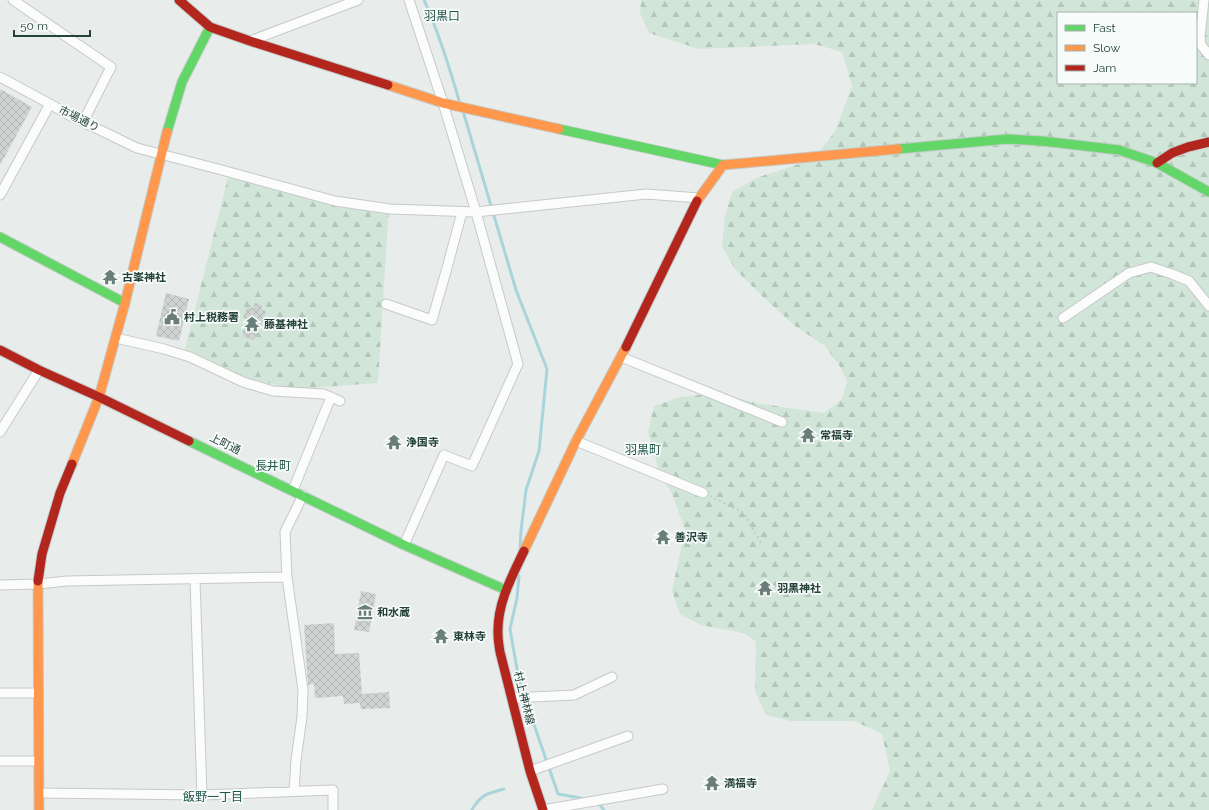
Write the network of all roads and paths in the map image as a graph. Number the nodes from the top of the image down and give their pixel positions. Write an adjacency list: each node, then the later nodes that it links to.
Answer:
1 (13, 0): 14 (street)
2 (178, 0): 7 (street)
3 (358, 0): 6 (street)
4 (409, 0): 12 (street)
5 (1204, 0): 9 (street)
6 (334, 4): 8 (street)
7 (210, 27): 8 (street); 16 (street)
8 (250, 41): 12 (street)
9 (1198, 45): 10 (street)
10 (1209, 55)
11 (0, 78): 13 (street, 市場通り)
12 (443, 103): 18 (street); 23 (street)
13 (50, 104): 14 (street, 市場通り); 20 (street)
14 (83, 122): 16 (street, 市場通り)
15 (1209, 142): 17 (street)
16 (161, 155): 22 (street, 市場通り); 25 (street)
17 (1157, 163): 18 (street); 19 (street)
18 (723, 165): 21 (street, 村上神林線)
19 (1209, 192)
20 (0, 195)
21 (699, 198): 23 (street, 市場通り); 31 (street, 村上神林線)
22 (462, 212): 23 (street, 市場通り); 26 (street)
23 (476, 212): 41 (street)
24 (0, 237): 25 (street)
25 (125, 303): 29 (street)
26 (386, 304)
27 (1209, 306): 28 (street)
28 (1063, 318)
29 (116, 338): 33 (street); 37 (street)
30 (0, 350): 32 (street, 上町通)
31 (620, 357): 34 (street); 36 (street, 村上神林線)
32 (39, 370): 33 (street, 上町通); 35 (street)
33 (99, 397): 37 (street, 上町通); 45 (street)
34 (782, 422)
35 (0, 432)
36 (576, 441): 38 (street); 46 (street, 村上神林線)
37 (293, 490): 39 (street, 上町通)
38 (703, 493): 40 (path)
39 (303, 495): 41 (street, 上町通); 42 (street)
40 (761, 543)
41 (404, 545): 46 (street, 上町通)
42 (287, 577): 43 (street); 56 (street)
43 (195, 578): 45 (street); 58 (street)
44 (0, 584): 45 (street)
45 (38, 584): 49 (street)
46 (506, 590): 50 (street, 村上神林線)
47 (612, 677): 50 (street)
48 (0, 693): 49 (street)
49 (38, 693): 53 (street)
50 (512, 698): 54 (street, 村上神林線)
51 (628, 736): 54 (street)
52 (0, 761): 53 (street)
53 (38, 761): 57 (street)
54 (530, 771): 61 (street, 村上神林線)
55 (663, 789): 61 (street)
56 (294, 791): 58 (street); 60 (street)
57 (39, 793): 58 (street); 59 (street)
58 (202, 795)
59 (39, 810)
60 (333, 810)
61 (543, 810)

